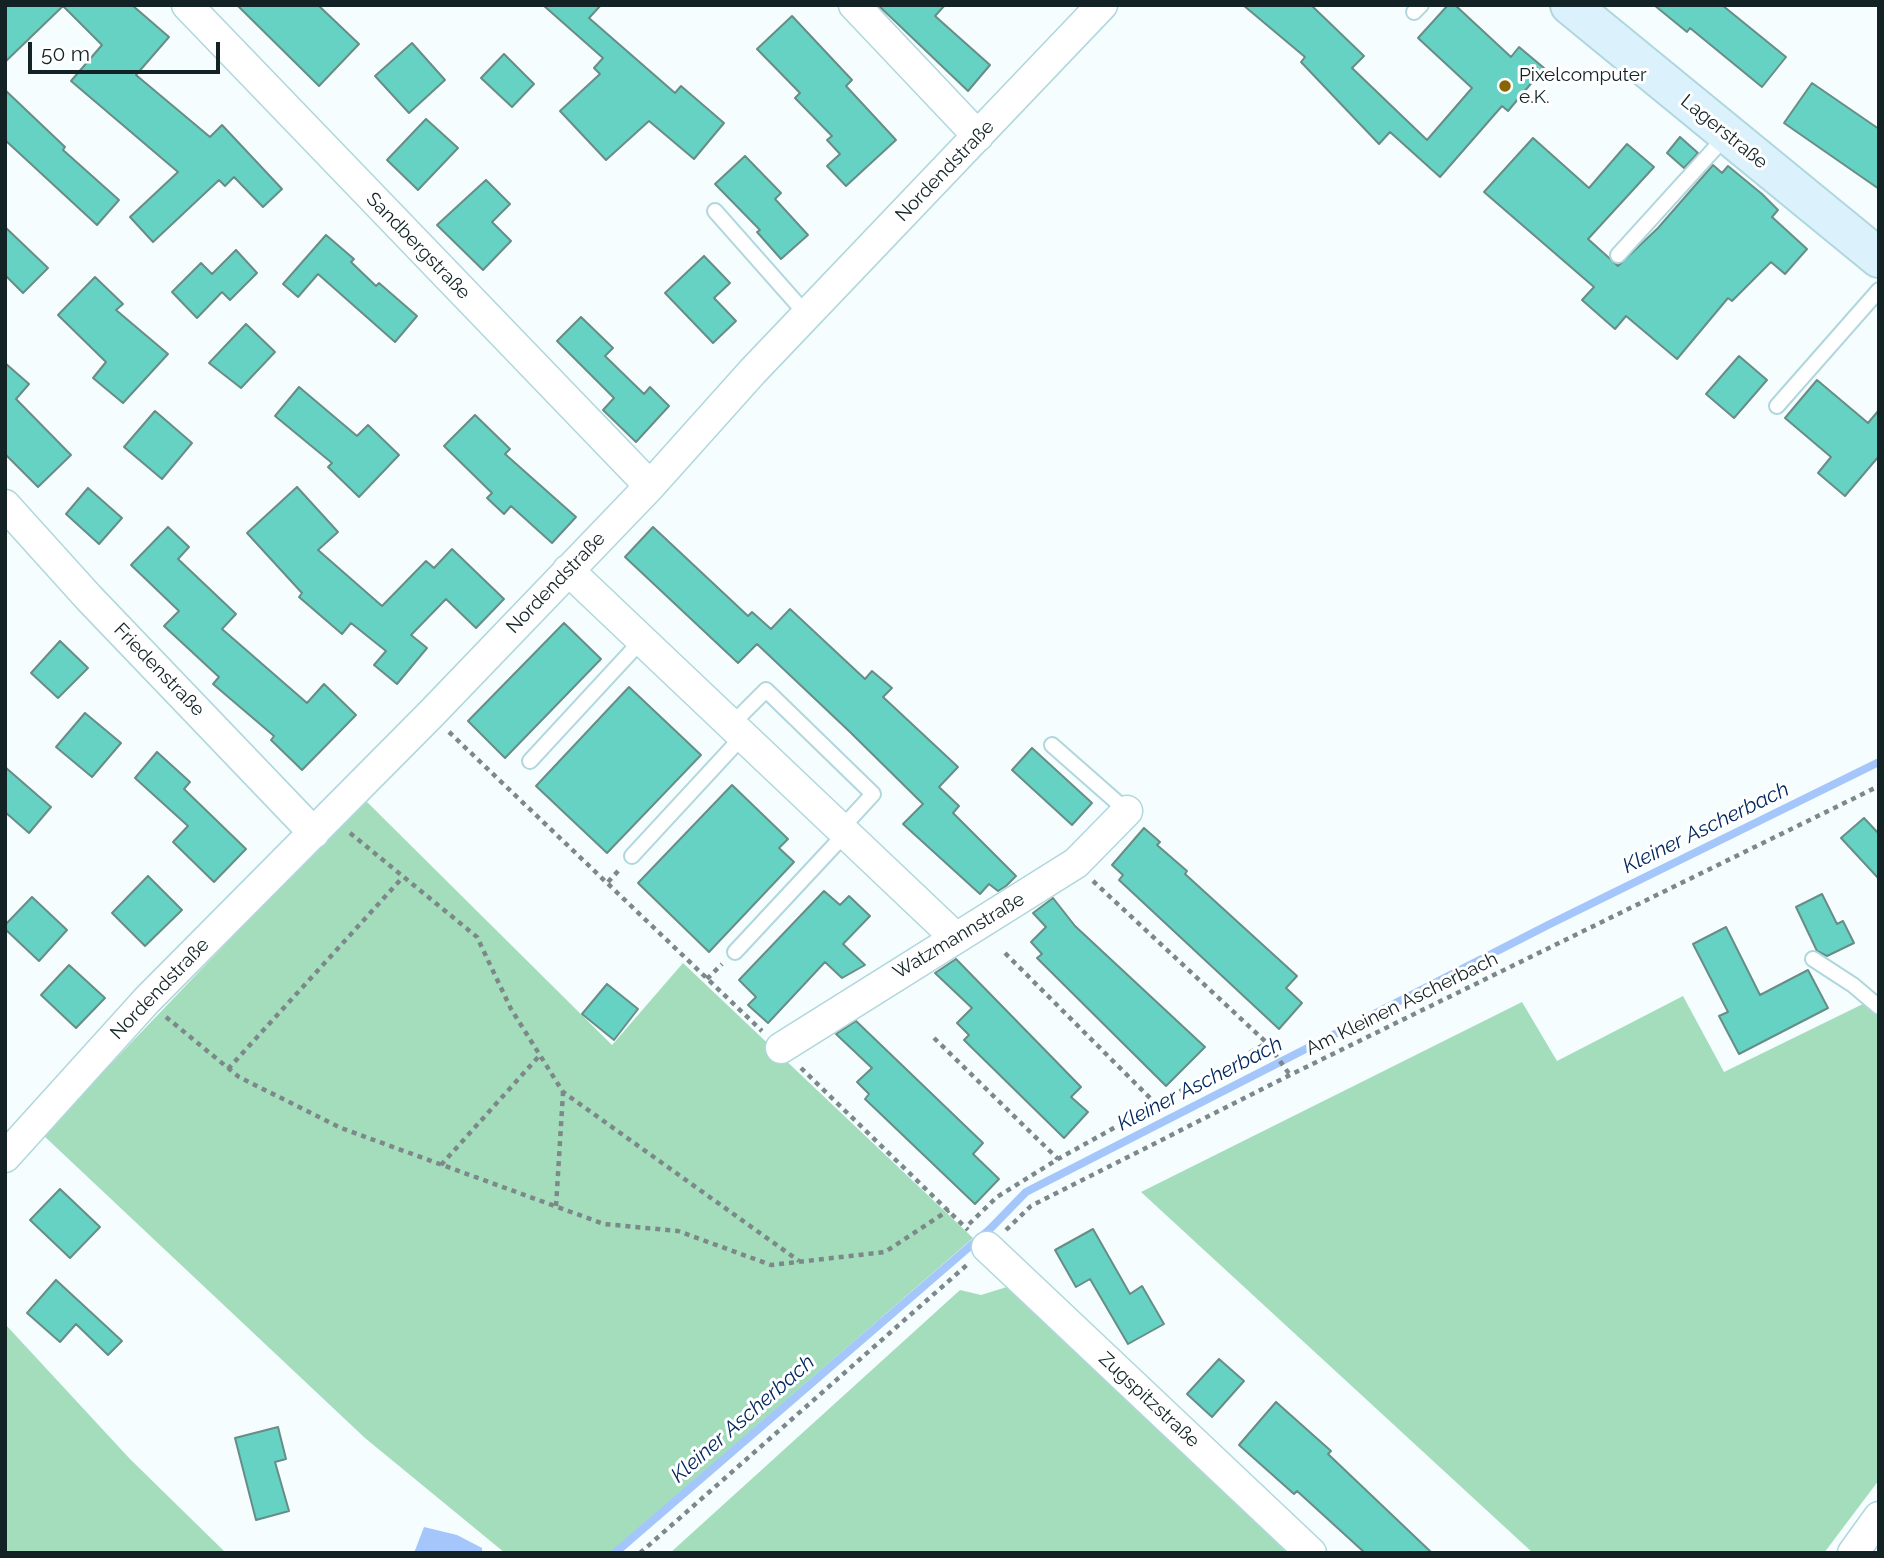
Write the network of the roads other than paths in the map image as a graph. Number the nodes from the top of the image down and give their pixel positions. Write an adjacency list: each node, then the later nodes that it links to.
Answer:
1 (187, 5): 13 (street, Sandbergstraße)
2 (855, 5): 6 (street)
3 (1102, 5): 6 (street, Nordendstraße)
4 (1570, 5): 5 (street, Lagerstraße)
5 (1727, 135): 8 (lane); 9 (street, Lagerstraße)
6 (978, 136): 11 (street, Nordendstraße)
7 (715, 211): 11 (lane)
8 (1618, 255)
9 (1879, 258)
10 (1879, 290): 12 (lane)
11 (807, 316): 13 (street, Nordendstraße)
12 (1777, 406)
13 (650, 486): 15 (street, Nordendstraße)
14 (5, 505): 21 (street, Friedenstraße)
15 (568, 570): 16 (street); 21 (street, Nordendstraße)
16 (641, 641): 17 (street); 19 (lane)
17 (736, 732): 22 (street); 22 (lane); 23 (lane)
18 (1052, 745): 20 (lane)
19 (530, 761)
20 (1126, 811): 24 (street, Watzmannstraße)
21 (322, 825): 29 (street, Nordendstraße)
22 (842, 833): 24 (street); 25 (lane)
23 (632, 856)
24 (956, 938): 28 (street, Watzmannstraße)
25 (735, 952)
26 (1813, 959): 27 (lane)
27 (1879, 1007)
28 (781, 1048)
29 (5, 1157)
30 (987, 1247): 32 (street, Zugspitzstraße)
31 (1879, 1517): 33 (street)
32 (1311, 1553)
33 (1853, 1553)

